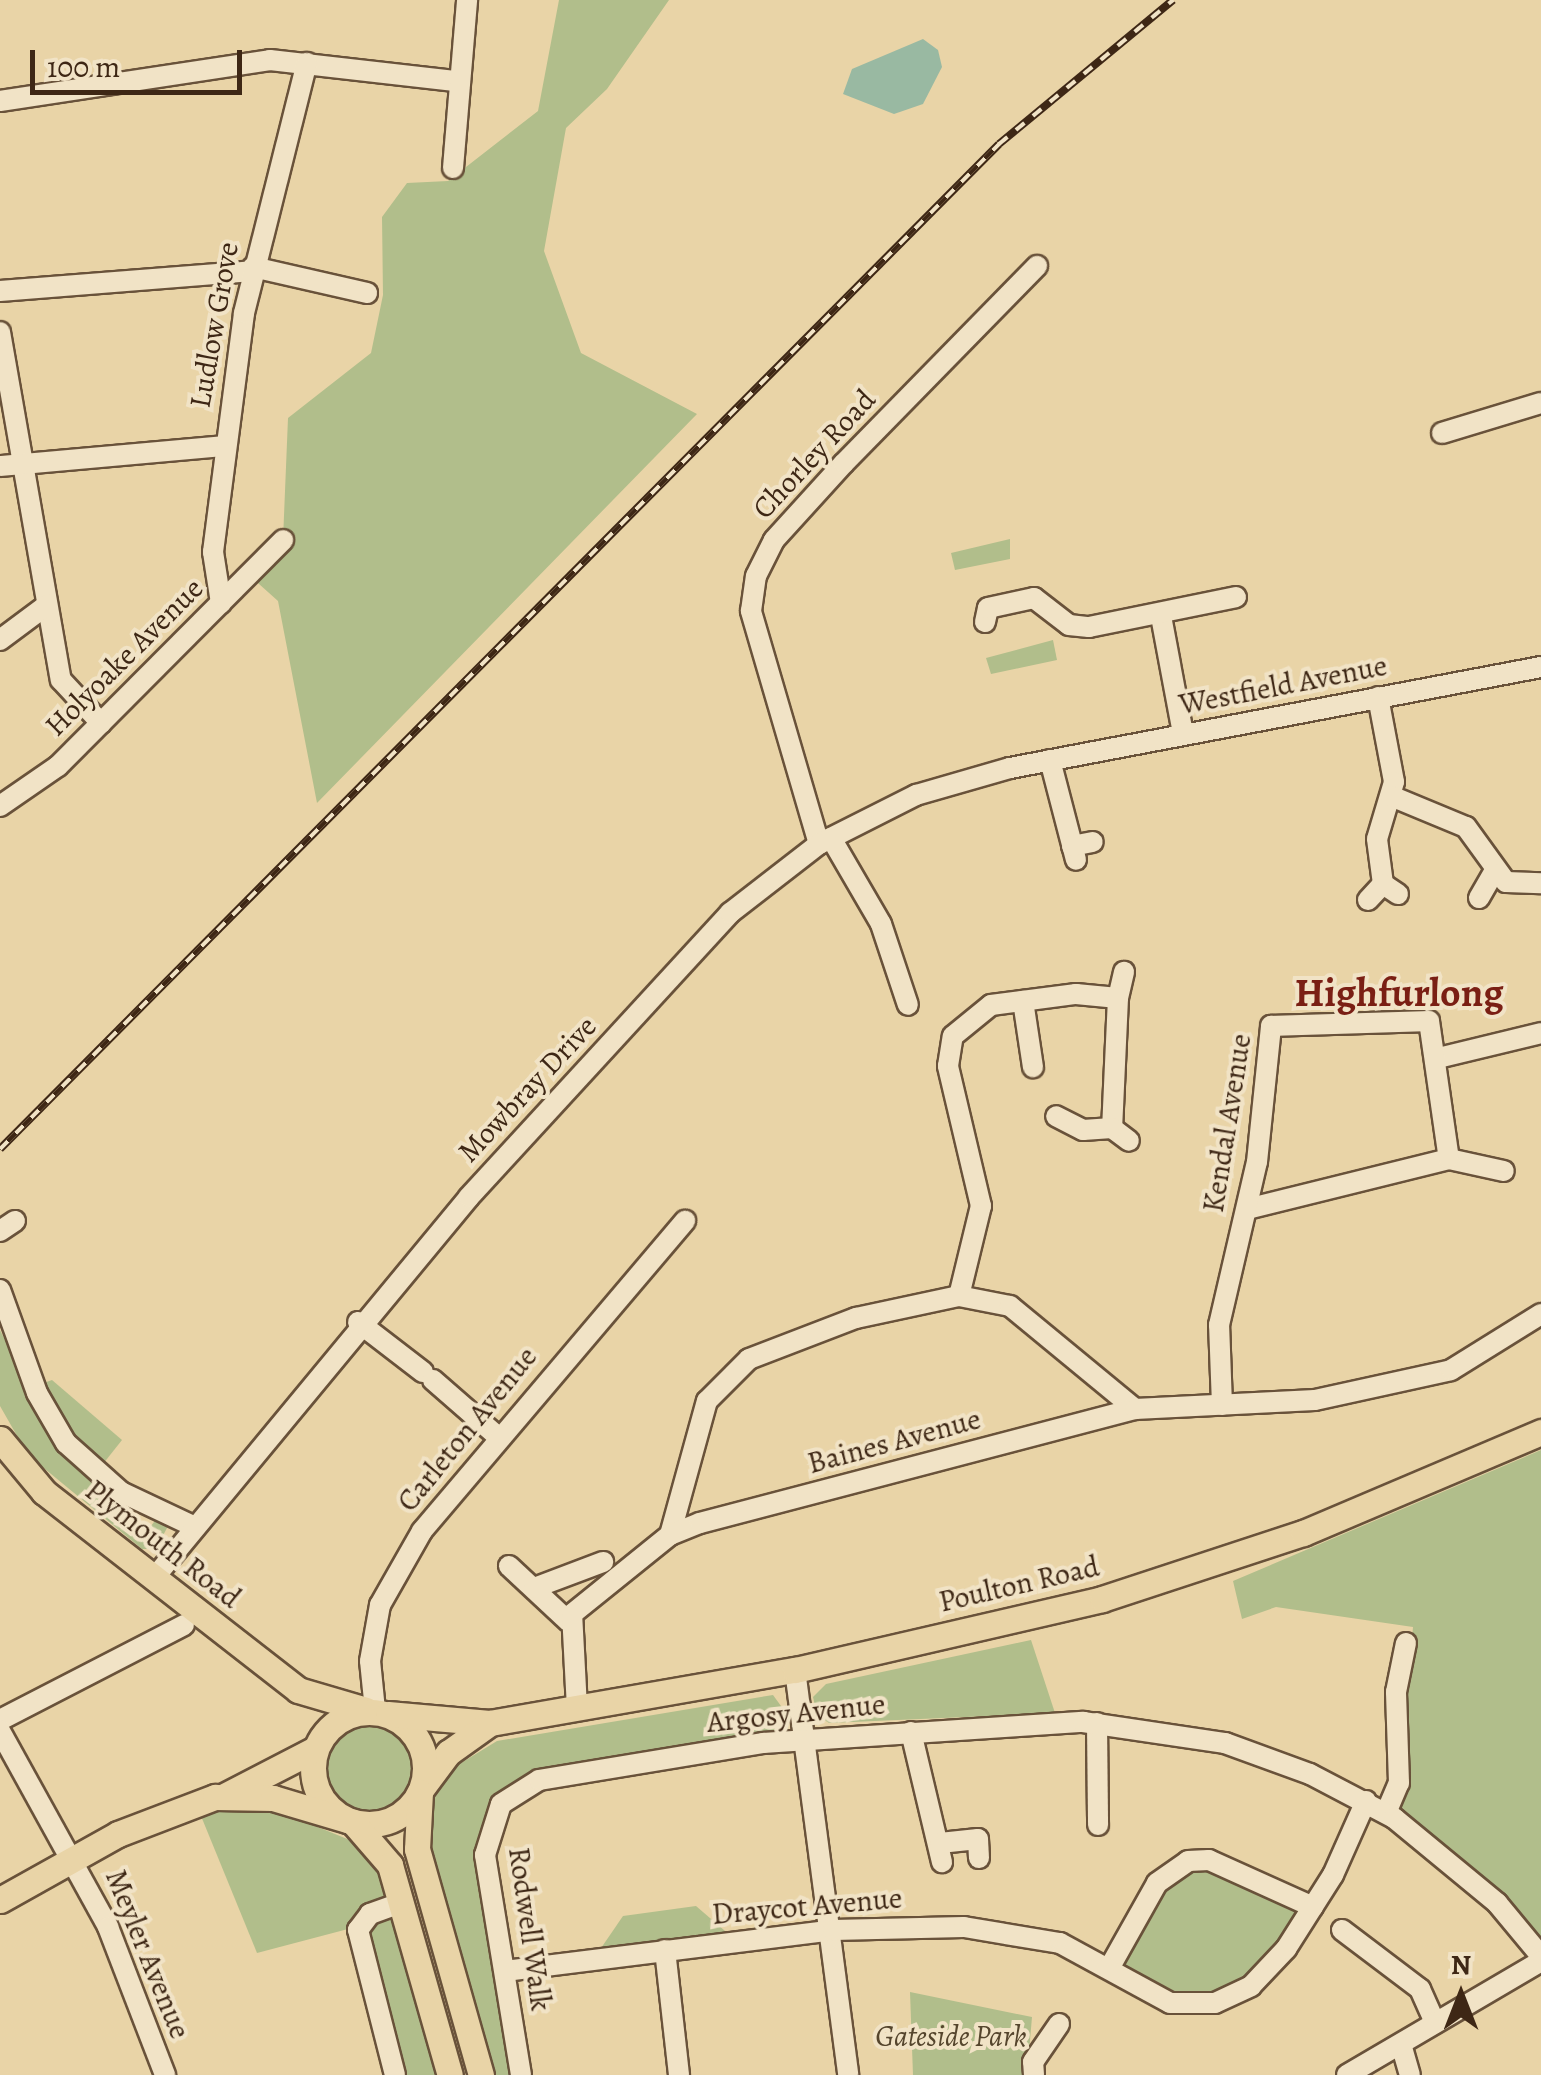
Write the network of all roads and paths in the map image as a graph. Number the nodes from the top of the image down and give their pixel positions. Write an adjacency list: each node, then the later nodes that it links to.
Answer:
1 (466, 0): 3 (street)
2 (307, 62): 3 (street); 4 (street); 7 (street, Ludlow Grove)
3 (455, 81): 5 (street)
4 (0, 102)
5 (453, 168)
6 (1036, 266): 30 (street, Chorley Road)
7 (252, 269): 8 (street); 9 (street); 13 (street, Ludlow Grove)
8 (0, 290)
9 (368, 293)
10 (0, 332): 14 (street)
11 (1541, 403): 12 (street)
12 (1442, 433)
13 (224, 446): 14 (street); 18 (street, Ludlow Grove)
14 (23, 464): 15 (street); 19 (street)
15 (0, 466)
16 (283, 540): 18 (street, Holyoake Avenue)
17 (1236, 596): 21 (street)
18 (220, 603): 25 (street, Holyoake Avenue)
19 (47, 606): 22 (street); 25 (street)
20 (984, 608): 21 (street)
21 (1162, 616): 26 (street)
22 (0, 640)
23 (1541, 668): 24 (street, Westfield Avenue)
24 (1378, 697): 26 (street, Westfield Avenue); 28 (street)
25 (101, 723): 29 (street, Holyoake Avenue)
26 (1183, 734): 27 (street, Westfield Avenue)
27 (1044, 762): 30 (street, Mowbray Drive); 31 (street)
28 (1390, 796): 32 (street); 35 (street)
29 (0, 806)
30 (825, 841): 39 (street, Chorley Road); 53 (street, Mowbray Drive)
31 (1080, 849)
32 (1492, 874): 33 (street); 34 (street)
33 (1541, 883)
34 (1480, 898)
35 (1368, 900)
36 (1124, 972): 37 (street)
37 (1118, 998): 38 (street); 44 (street)
38 (1024, 1002): 42 (street); 51 (street)
39 (908, 1005)
40 (1541, 1033): 41 (street)
41 (1438, 1058): 46 (street, Kendal Avenue); 48 (street, Kendal Avenue)
42 (1033, 1068)
43 (1056, 1116): 44 (street)
44 (1112, 1128): 45 (street)
45 (1130, 1141)
46 (1449, 1158): 47 (street); 48 (street)
47 (1504, 1171)
48 (1247, 1209): 54 (street, Kendal Avenue)
49 (685, 1221): 57 (street, Carleton Avenue)
50 (0, 1290): 59 (street, Plymouth Road)
51 (959, 1296): 55 (street); 60 (street)
52 (1541, 1314): 54 (street, Baines Avenue)
53 (358, 1322): 57 (street); 59 (street, Mowbray Drive)
54 (1222, 1405): 55 (street, Baines Avenue)
55 (1135, 1409): 60 (street, Baines Avenue)
56 (1541, 1432): 68 (main road, Poulton Road)
57 (496, 1436): 71 (street, Carleton Avenue)
58 (0, 1439): 63 (main road, Plymouth Road)
59 (195, 1527): 63 (street, Mowbray Drive)
60 (670, 1535): 65 (street)
61 (603, 1562): 64 (street)
62 (509, 1566): 64 (street)
63 (154, 1578): 69 (main road, Plymouth Road)
64 (534, 1588): 65 (street)
65 (568, 1621): 70 (street)
66 (184, 1625): 72 (street)
67 (1406, 1644): 83 (street)
68 (794, 1670): 70 (main road, Poulton Road); 77 (street)
69 (298, 1690): 71 (main road, Plymouth Road); 78 (main road)
70 (578, 1708): 73 (main road, Poulton Road)
71 (376, 1712): 73 (main road, Poulton Road); 78 (main road); 79 (main road)
72 (0, 1720)
73 (490, 1723): 79 (main road, Poulton Road)
74 (1097, 1723): 76 (street, Argosy Avenue); 82 (street, Argosy Avenue); 85 (street)
75 (0, 1730): 86 (street, Meyler Avenue)
76 (911, 1732): 77 (street, Argosy Avenue); 87 (street)
77 (803, 1739): 81 (street, Argosy Avenue); 91 (street)
78 (315, 1748): 80 (main road); 84 (main road)
79 (421, 1791): 84 (main road); 104 (main road)
80 (226, 1795): 84 (main road); 86 (main road)
81 (508, 1796): 96 (street, Rodwell Walk)
82 (1366, 1801): 83 (street, Argosy Avenue); 90 (street, Draycot Avenue)
83 (1386, 1813): 94 (street, Argosy Avenue)
84 (351, 1822): 89 (main road)
85 (1098, 1825)
86 (74, 1856): 88 (main road); 101 (street, Meyler Avenue)
87 (980, 1858)
88 (0, 1900)
89 (404, 1902): 102 (street); 103 (main road)
90 (1313, 1907): 95 (street, Draycot Avenue); 95 (street)
91 (832, 1930): 93 (street, Draycot Avenue); 95 (street, Draycot Avenue); 107 (street)
92 (1354, 1931): 97 (street)
93 (665, 1950): 96 (street, Draycot Avenue); 106 (street)
94 (1541, 1958): 97 (street)
95 (1111, 1965)
96 (504, 1971): 105 (street, Rodwell Walk)
97 (1436, 2023): 99 (street)
98 (1059, 2024): 100 (street)
99 (1401, 2044): 108 (street); 109 (street)
100 (1028, 2064)
101 (165, 2075)
102 (395, 2075)
103 (450, 2075)
104 (481, 2075)
105 (522, 2075)
106 (679, 2075)
107 (848, 2075)
108 (1347, 2075)
109 (1410, 2075)

